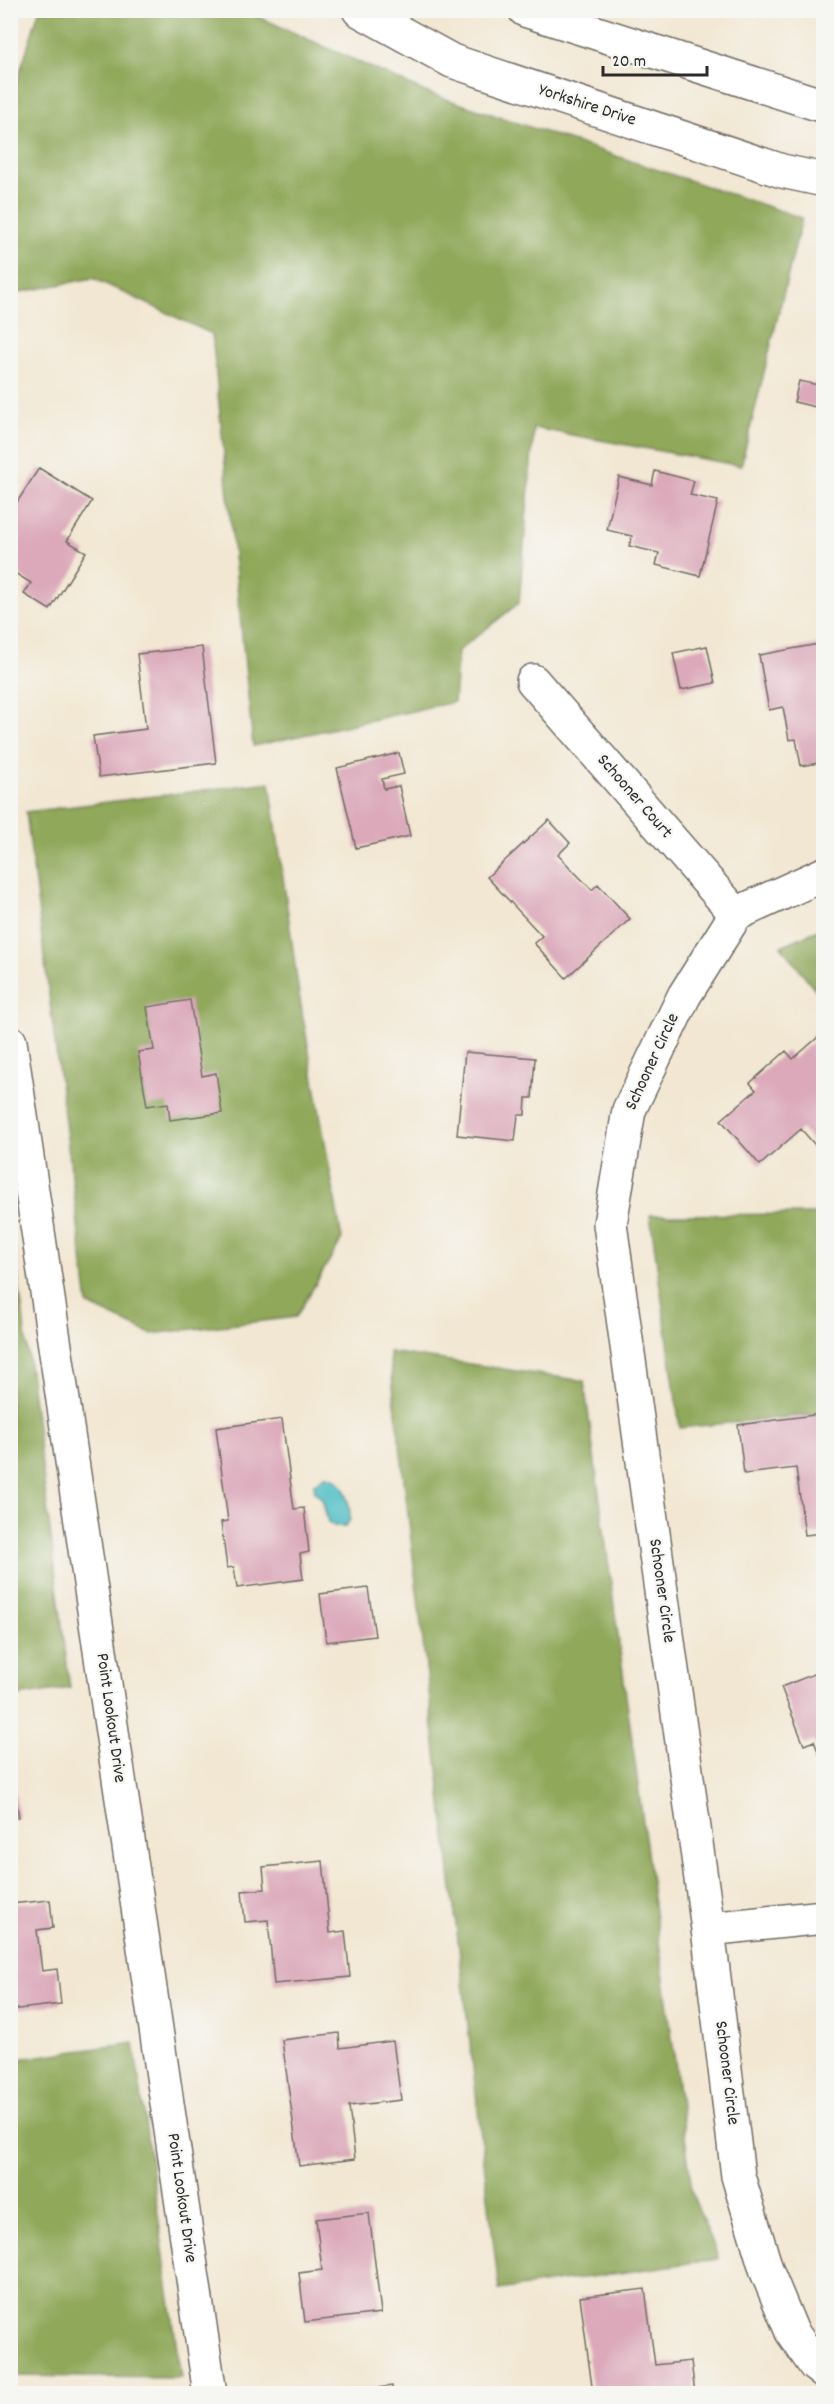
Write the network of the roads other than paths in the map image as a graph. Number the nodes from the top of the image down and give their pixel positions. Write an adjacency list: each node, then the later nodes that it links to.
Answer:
1 (359, 10): 4 (street, Yorkshire Drive)
2 (525, 10): 3 (street)
3 (824, 106)
4 (824, 180)
5 (532, 681): 7 (street, Schooner Court)
6 (824, 874): 7 (street)
7 (736, 914): 10 (street, Schooner Circle)
8 (10, 1042): 12 (street, Point Lookout Drive)
9 (824, 1917): 10 (street)
10 (708, 1929): 11 (street, Schooner Circle)
11 (824, 2372)
12 (210, 2394)

